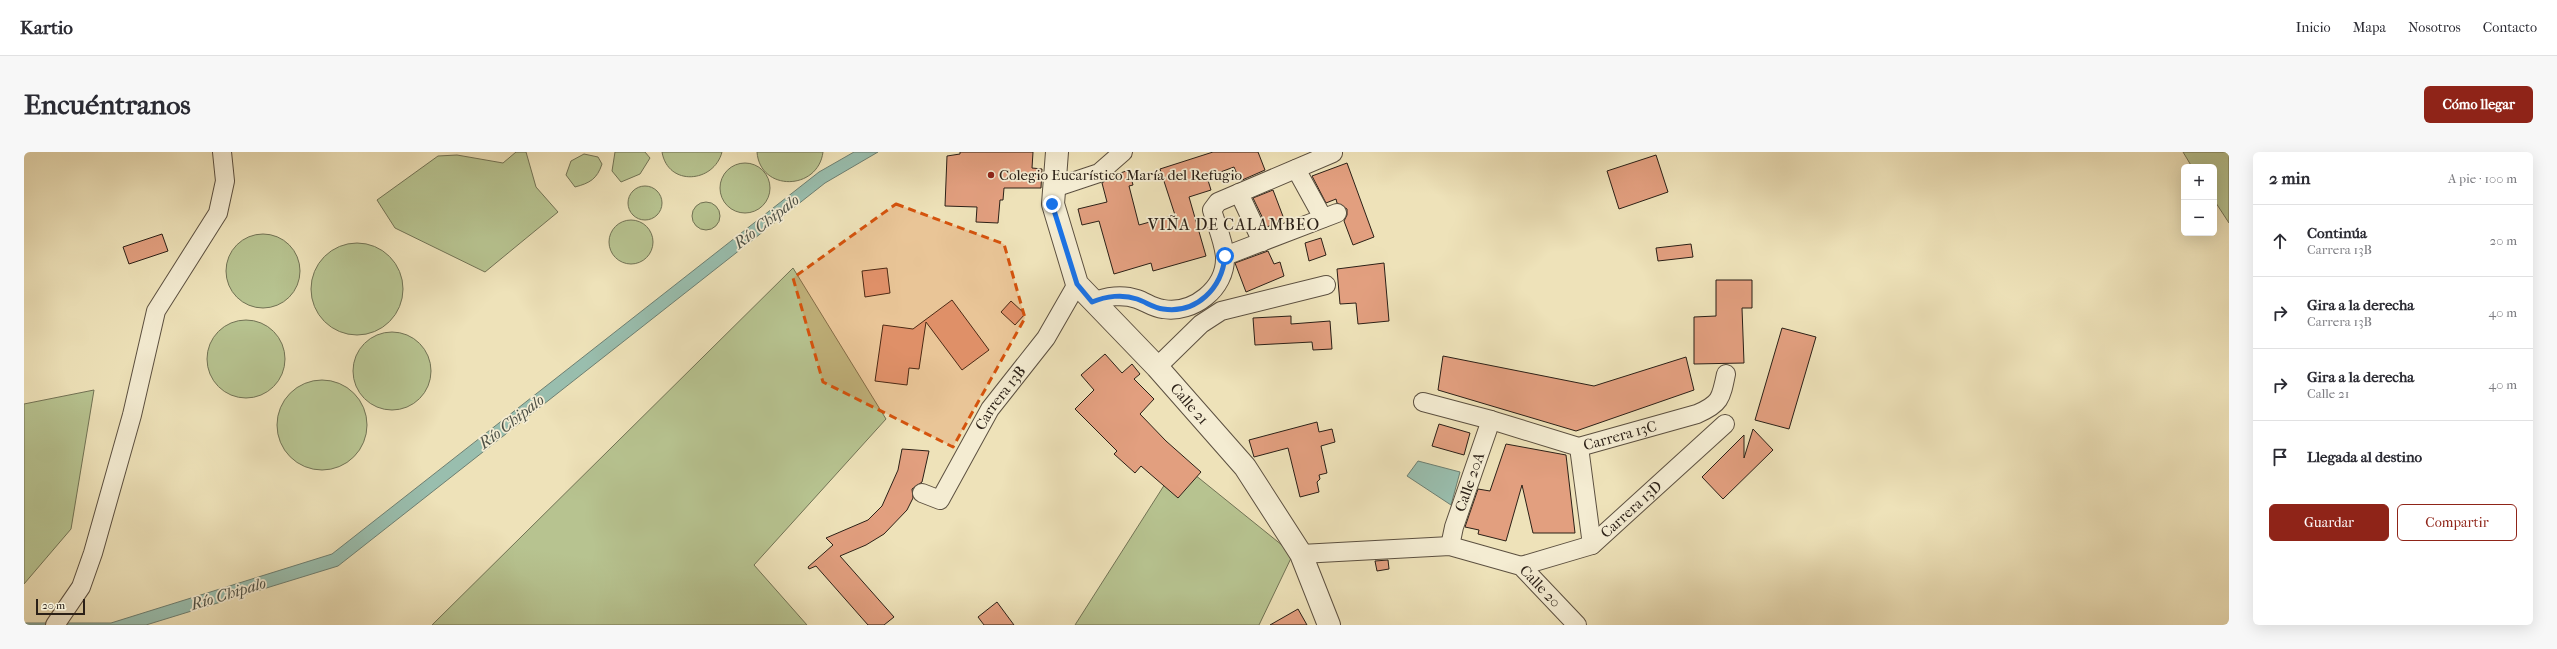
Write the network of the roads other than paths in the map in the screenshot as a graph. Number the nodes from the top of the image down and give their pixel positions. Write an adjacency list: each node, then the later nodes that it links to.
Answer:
1 (222, 152): 24 (street)
2 (1057, 152): 6 (street, Calle 21)
3 (1123, 152): 6 (street)
4 (1333, 153): 5 (street)
5 (1296, 169): 7 (street); 8 (street)
6 (1054, 188): 10 (street, Calle 21)
7 (1239, 193): 8 (street); 9 (street)
8 (1262, 242): 9 (street)
9 (1225, 256): 12 (street)
10 (1077, 284): 12 (street, Calle 21); 19 (street, Carrera 13B)
11 (1326, 285): 13 (street)
12 (1092, 302): 13 (street, Calle 21)
13 (1157, 367): 22 (street, Calle 21)
14 (1726, 374): 18 (street, Carrera 13C)
15 (1423, 402): 16 (street, Carrera 13C)
16 (1491, 420): 18 (street, Carrera 13C); 21 (street, Calle 20A)
17 (1725, 424): 20 (street, Carrera 13D)
18 (1580, 447): 20 (street)
19 (922, 493)
20 (1592, 545): 23 (street, Carrera 13D)
21 (1450, 546): 22 (street); 23 (street, Calle 20)
22 (1301, 554): 25 (street, Calle 21)
23 (1521, 566): 26 (street, Calle 20)
24 (55, 625)
25 (1329, 625)
26 (1577, 625)

